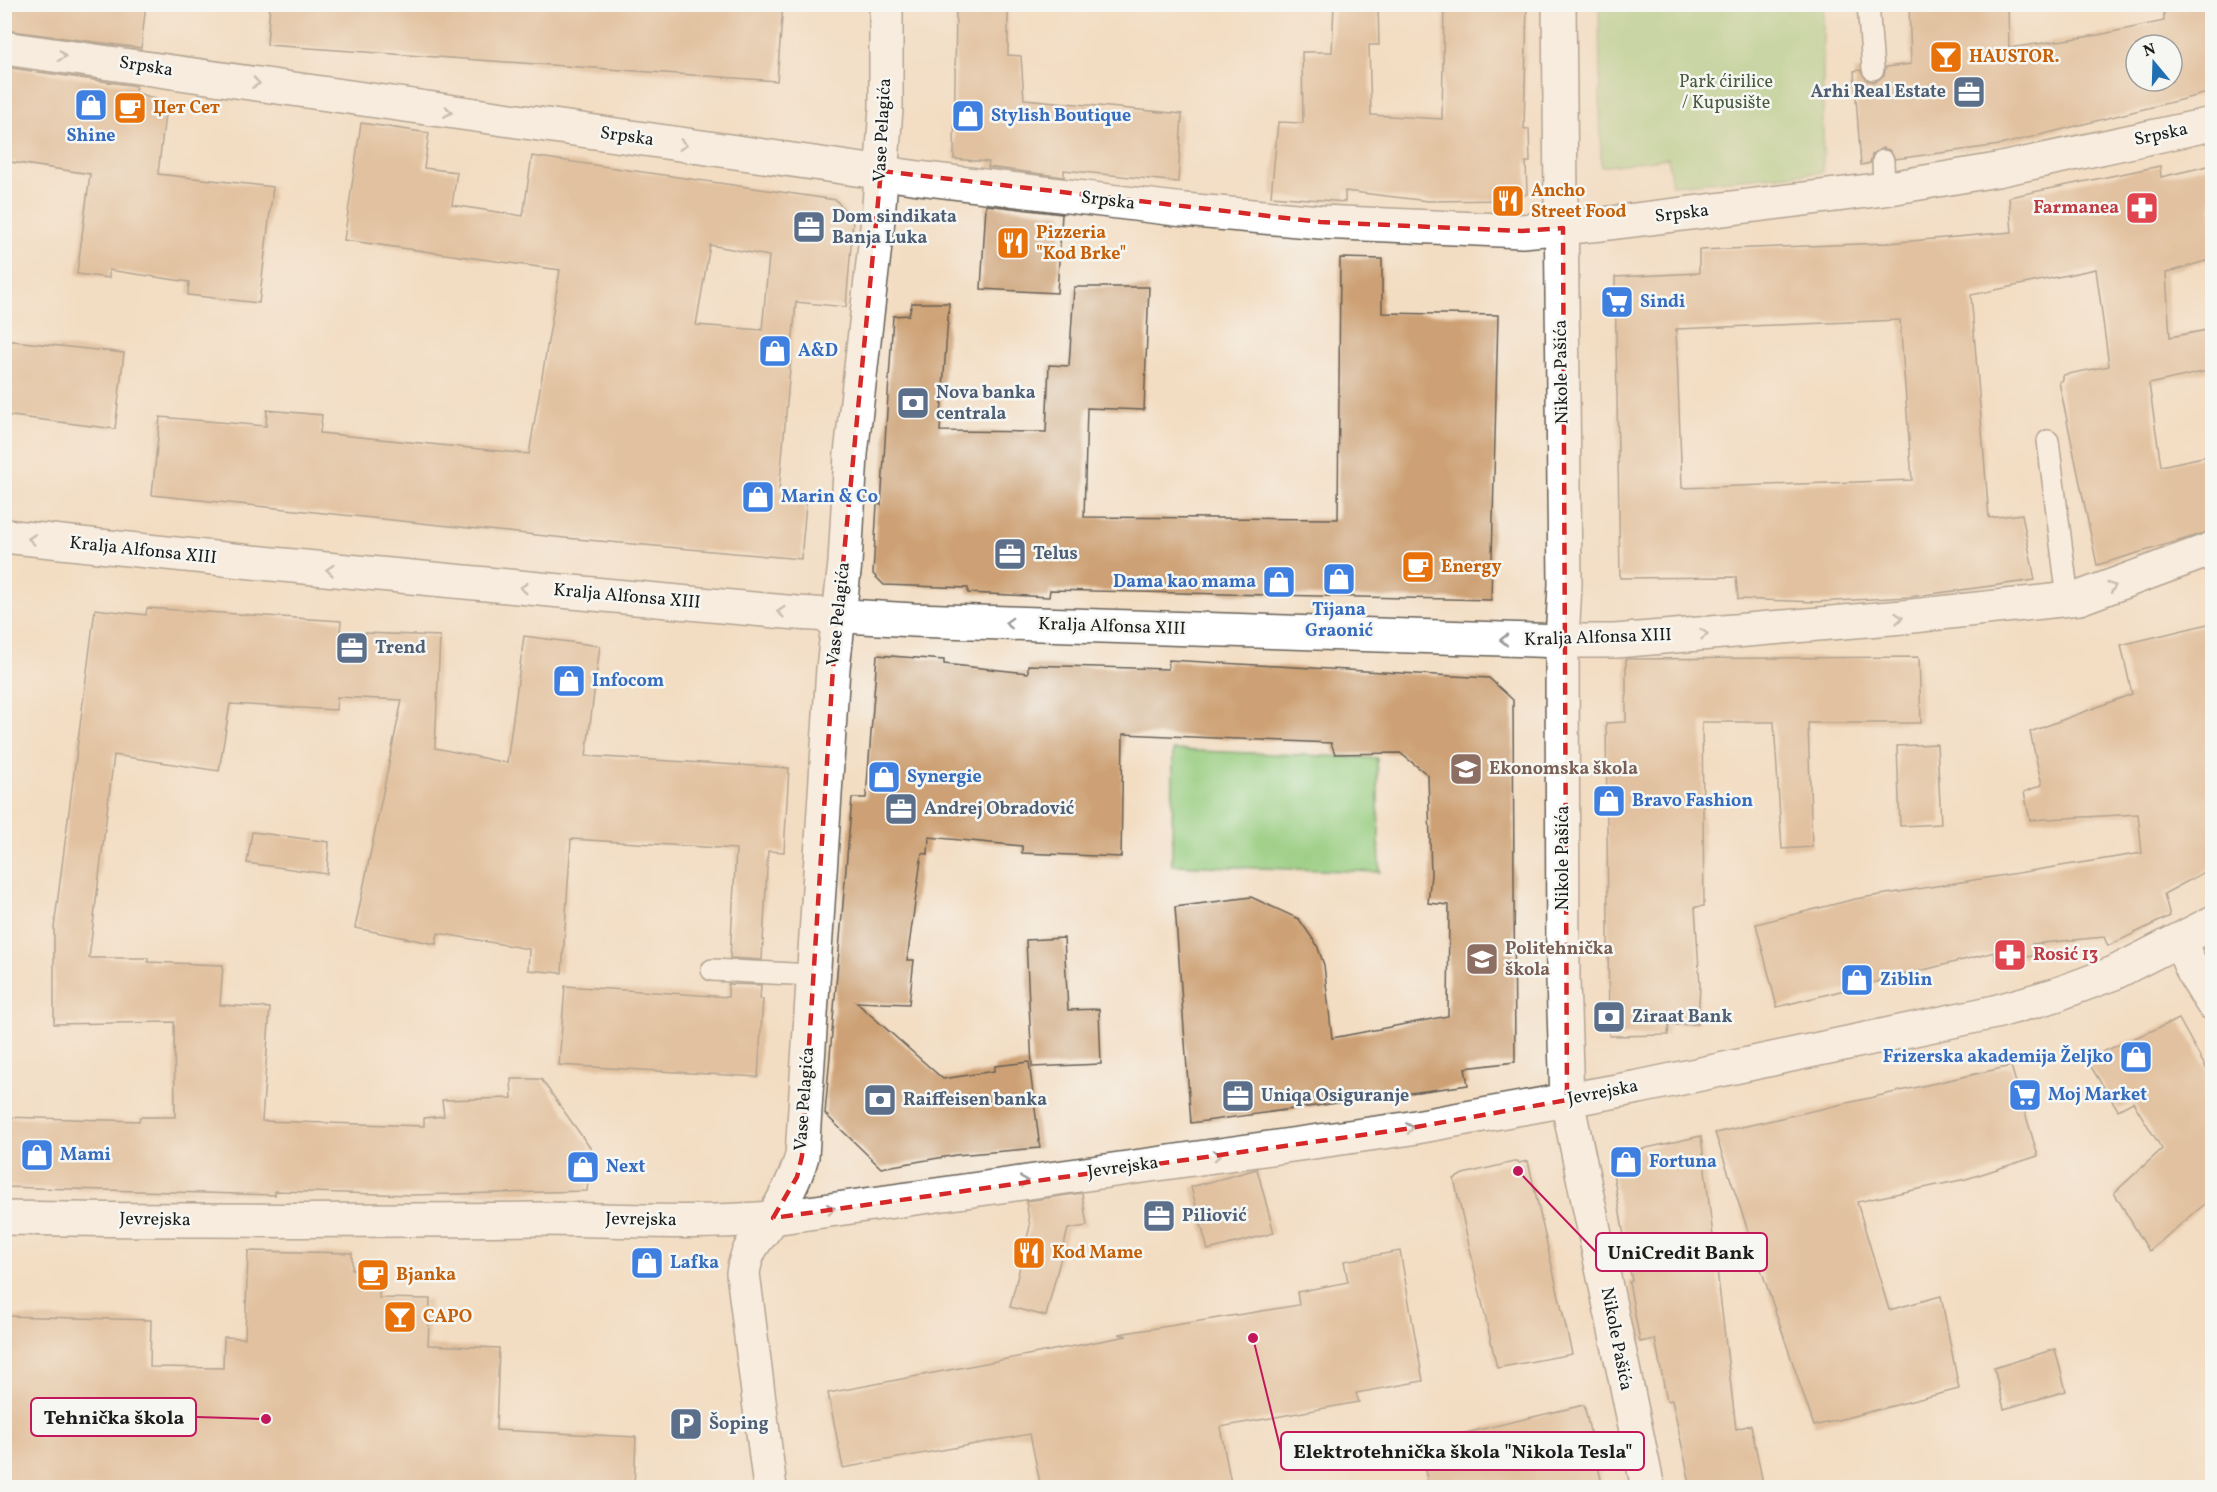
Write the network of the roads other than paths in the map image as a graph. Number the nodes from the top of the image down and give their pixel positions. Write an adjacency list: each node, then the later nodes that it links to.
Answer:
1 (886, 4): 7 (street, Vase Pelagića)
2 (1559, 4): 8 (street, Nikole Pašića)
3 (1868, 4): 5 (lane)
4 (4, 48): 7 (street, Srpska, one-way to 7)
5 (1873, 69)
6 (2212, 124): 8 (street, Srpska)
7 (881, 171): 8 (street, Srpska); 13 (street, Vase Pelagića)
8 (1563, 228): 14 (street, Nikole Pašića)
9 (2048, 441): 12 (lane)
10 (4, 536): 13 (street, Kralja Alfonsa XIII, one-way to 10)
11 (2212, 549): 12 (street, Kralja Alfonsa XIII, one-way to 11)
12 (2068, 600): 14 (street, Kralja Alfonsa XIII, one-way to 12)
13 (840, 615): 14 (street, Kralja Alfonsa XIII, one-way to 13); 18 (street, Vase Pelagića)
14 (1562, 641): 20 (street, Nikole Pašića)
15 (2212, 924): 16 (street, Jevrejska)
16 (2180, 942): 19 (street); 20 (street, Jevrejska)
17 (712, 970): 18 (lane)
18 (813, 975): 22 (street, Vase Pelagića)
19 (2212, 1003)
20 (1567, 1100): 22 (street, Jevrejska, one-way to 20); 24 (street, Nikole Pašića)
21 (4, 1218): 22 (street, Jevrejska)
22 (773, 1218): 23 (street, Vase Pelagića)
23 (770, 1488)
24 (1648, 1488)

